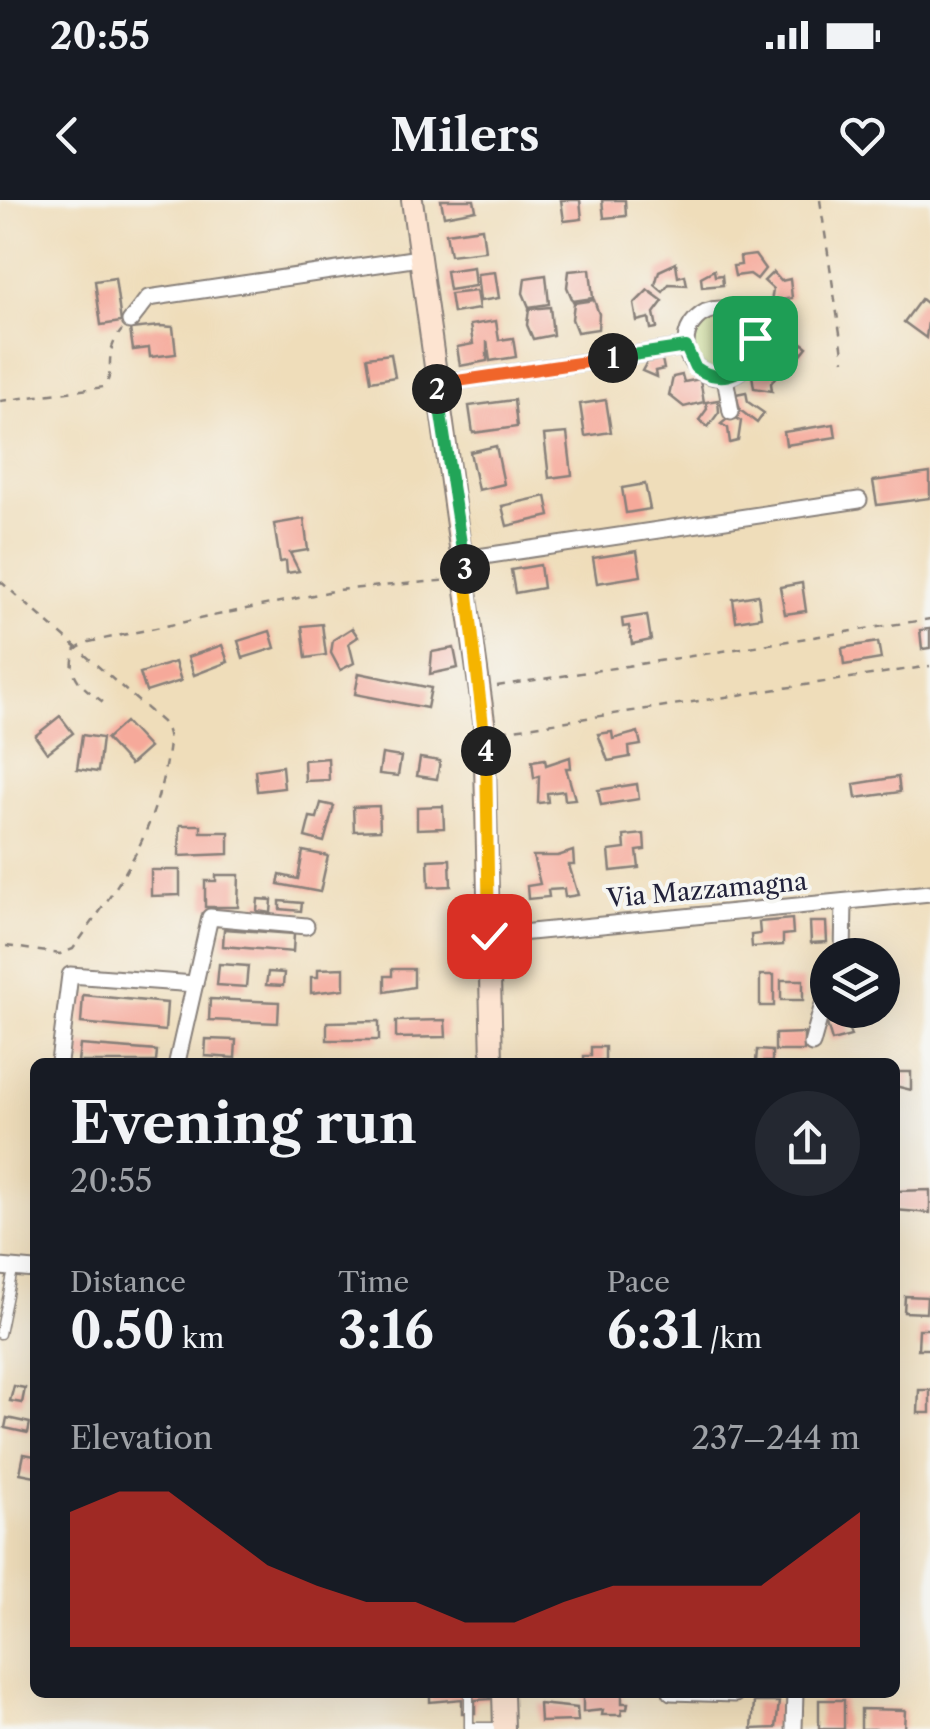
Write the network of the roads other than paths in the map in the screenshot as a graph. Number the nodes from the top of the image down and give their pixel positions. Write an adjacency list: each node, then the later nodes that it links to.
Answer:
1 (412, 200): 2 (main road)
2 (419, 258): 3 (street); 8 (main road)
3 (130, 321)
4 (786, 333): 5 (street)
5 (755, 338): 6 (street); 7 (street)
6 (686, 347): 7 (street); 8 (street)
7 (724, 377): 9 (street)
8 (437, 384): 11 (main road)
9 (731, 412)
10 (859, 500): 11 (street)
11 (465, 569): 15 (main road)
12 (930, 893): 13 (street, Via Mazzamagna)
13 (844, 902): 15 (street, Via Mazzamagna); 16 (street)
14 (306, 926): 17 (street)
15 (489, 936): 22 (main road)
16 (843, 938)
17 (195, 984): 20 (street); 21 (street)
18 (816, 1028): 19 (street)
19 (812, 1044)
20 (60, 1058)
21 (178, 1058)
22 (492, 1058)
23 (7, 1268): 24 (lane)
24 (0, 1334)
25 (468, 1698): 28 (lane)
26 (503, 1698): 28 (main road)
27 (795, 1698): 29 (street)
28 (504, 1728)
29 (794, 1729)

